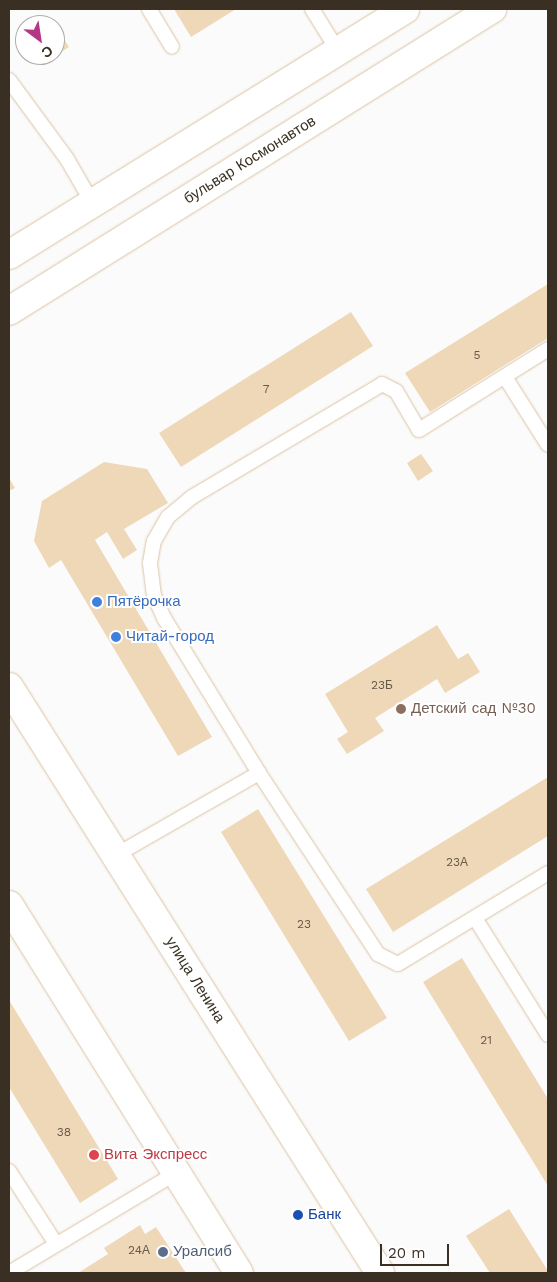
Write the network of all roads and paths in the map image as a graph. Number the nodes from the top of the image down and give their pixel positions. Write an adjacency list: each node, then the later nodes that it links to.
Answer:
1 (149, 9): 5 (lane)
2 (312, 9): 6 (lane)
3 (405, 9): 6 (street)
4 (492, 9): 10 (street, бульвар Космонавтов)
5 (172, 47)
6 (338, 51): 8 (street)
7 (9, 80): 8 (lane)
8 (93, 204): 9 (street)
9 (9, 255)
10 (9, 312)
11 (548, 349): 12 (lane)
12 (505, 378): 13 (lane); 15 (lane)
13 (548, 445)
14 (9, 687): 16 (street, улица Ленина)
15 (259, 773): 16 (lane); 19 (lane)
16 (116, 855): 26 (street, улица Ленина)
17 (548, 873): 19 (lane)
18 (10, 912): 22 (street)
19 (476, 918): 20 (lane)
20 (548, 1035)
21 (9, 1170): 23 (lane)
22 (176, 1173): 23 (lane); 25 (street)
23 (56, 1244): 24 (lane)
24 (9, 1273)
25 (239, 1273)
26 (380, 1273)

